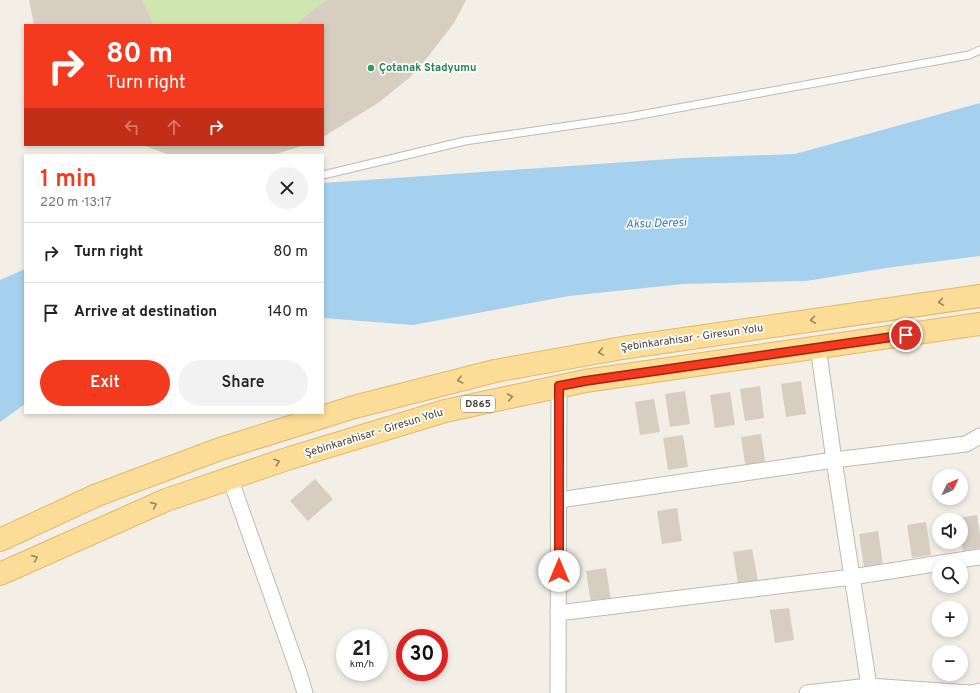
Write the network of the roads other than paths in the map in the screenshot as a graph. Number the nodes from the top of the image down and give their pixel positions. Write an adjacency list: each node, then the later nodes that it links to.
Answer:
1 (980, 50): 2 (lane)
2 (324, 175)
3 (980, 296): 11 (main road, Şebinkarahisar - Giresun Yolu / D865, one-way to 11)
4 (980, 324): 5 (main road, Şebinkarahisar - Giresun Yolu / D865)
5 (818, 347): 6 (main road, Şebinkarahisar - Giresun Yolu / D865); 8 (street)
6 (559, 386): 9 (main road, Şebinkarahisar - Giresun Yolu / D865, one-way to 6); 10 (street)
7 (980, 436): 8 (street)
8 (834, 460): 10 (street); 14 (street)
9 (230, 478): 13 (main road, Şebinkarahisar - Giresun Yolu / D865, one-way to 9); 18 (street)
10 (559, 500): 15 (street)
11 (0, 540)
12 (980, 557): 14 (street)
13 (0, 574)
14 (852, 577): 15 (street); 16 (street)
15 (558, 614): 19 (street)
16 (869, 686): 17 (street); 20 (street)
17 (980, 692)
18 (305, 693)
19 (558, 693)
20 (807, 693)

